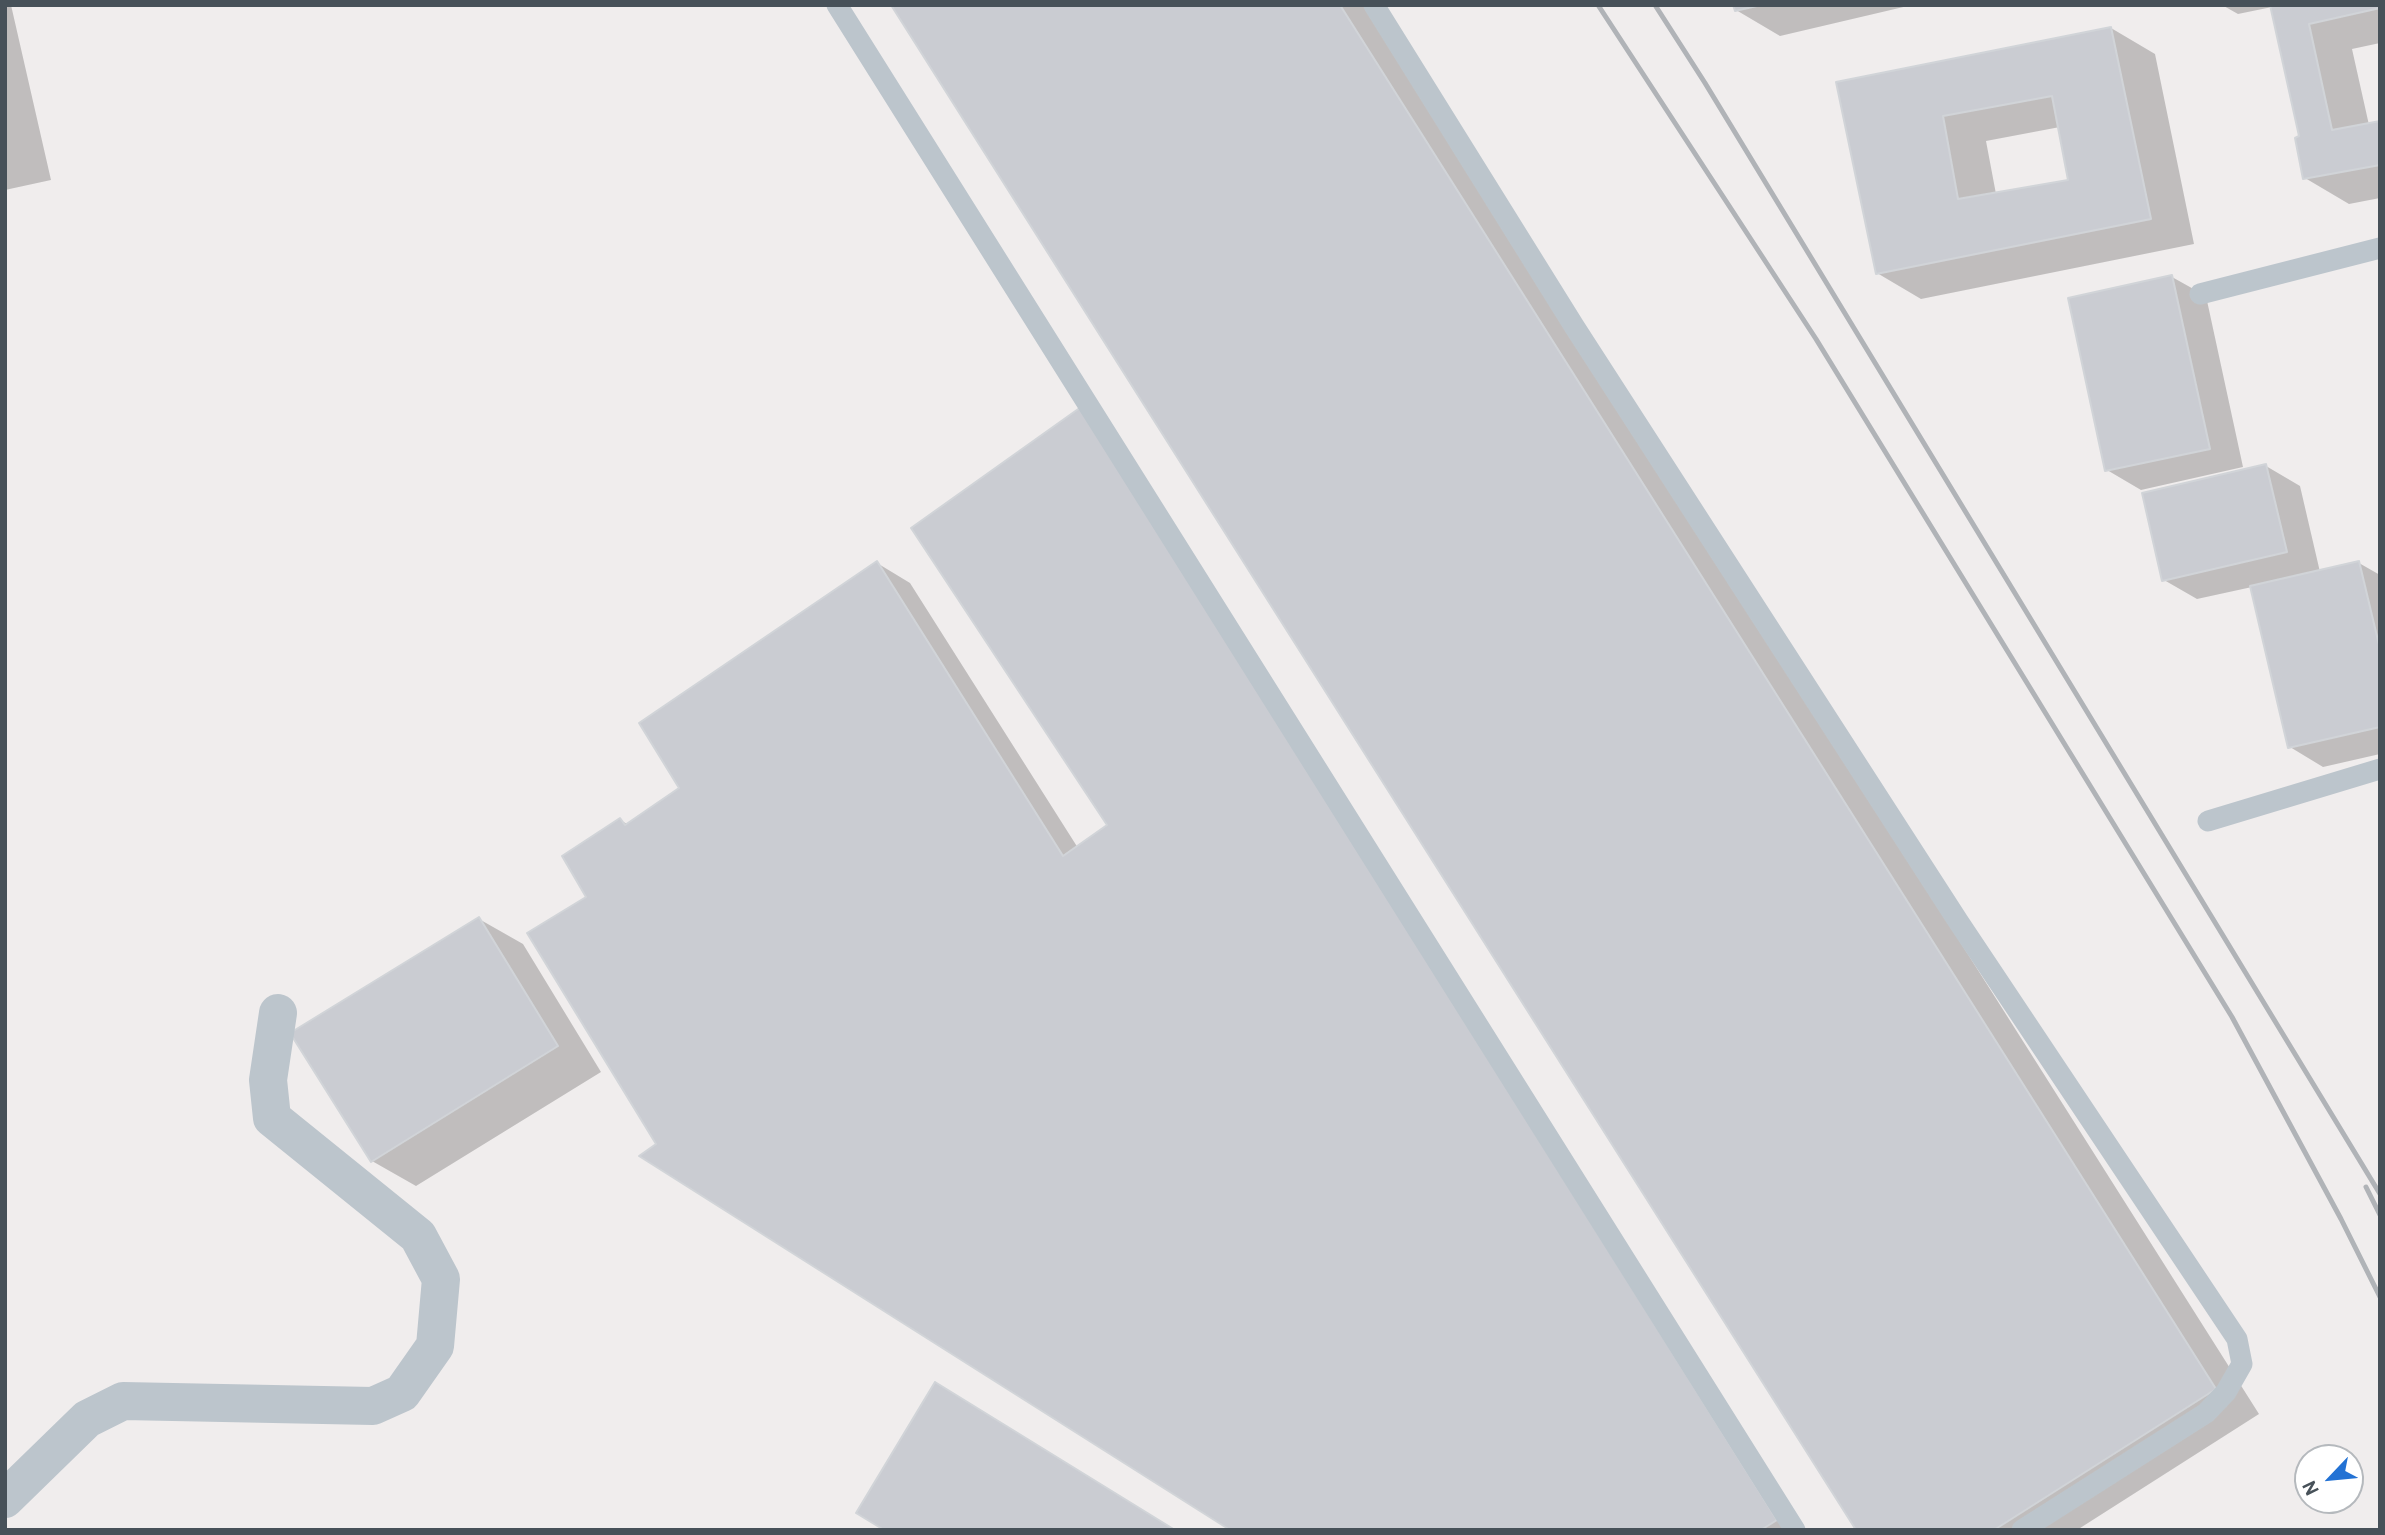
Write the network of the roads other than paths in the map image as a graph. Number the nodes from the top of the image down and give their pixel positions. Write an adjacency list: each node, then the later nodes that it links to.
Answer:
1 (837, 5): 9 (lane)
2 (1374, 5): 10 (lane)
3 (2380, 248): 4 (lane)
4 (2200, 294)
5 (2380, 769): 6 (lane)
6 (2208, 821)
7 (278, 1013): 8 (street)
8 (5, 1499)
9 (1795, 1530)
10 (2022, 1530)

